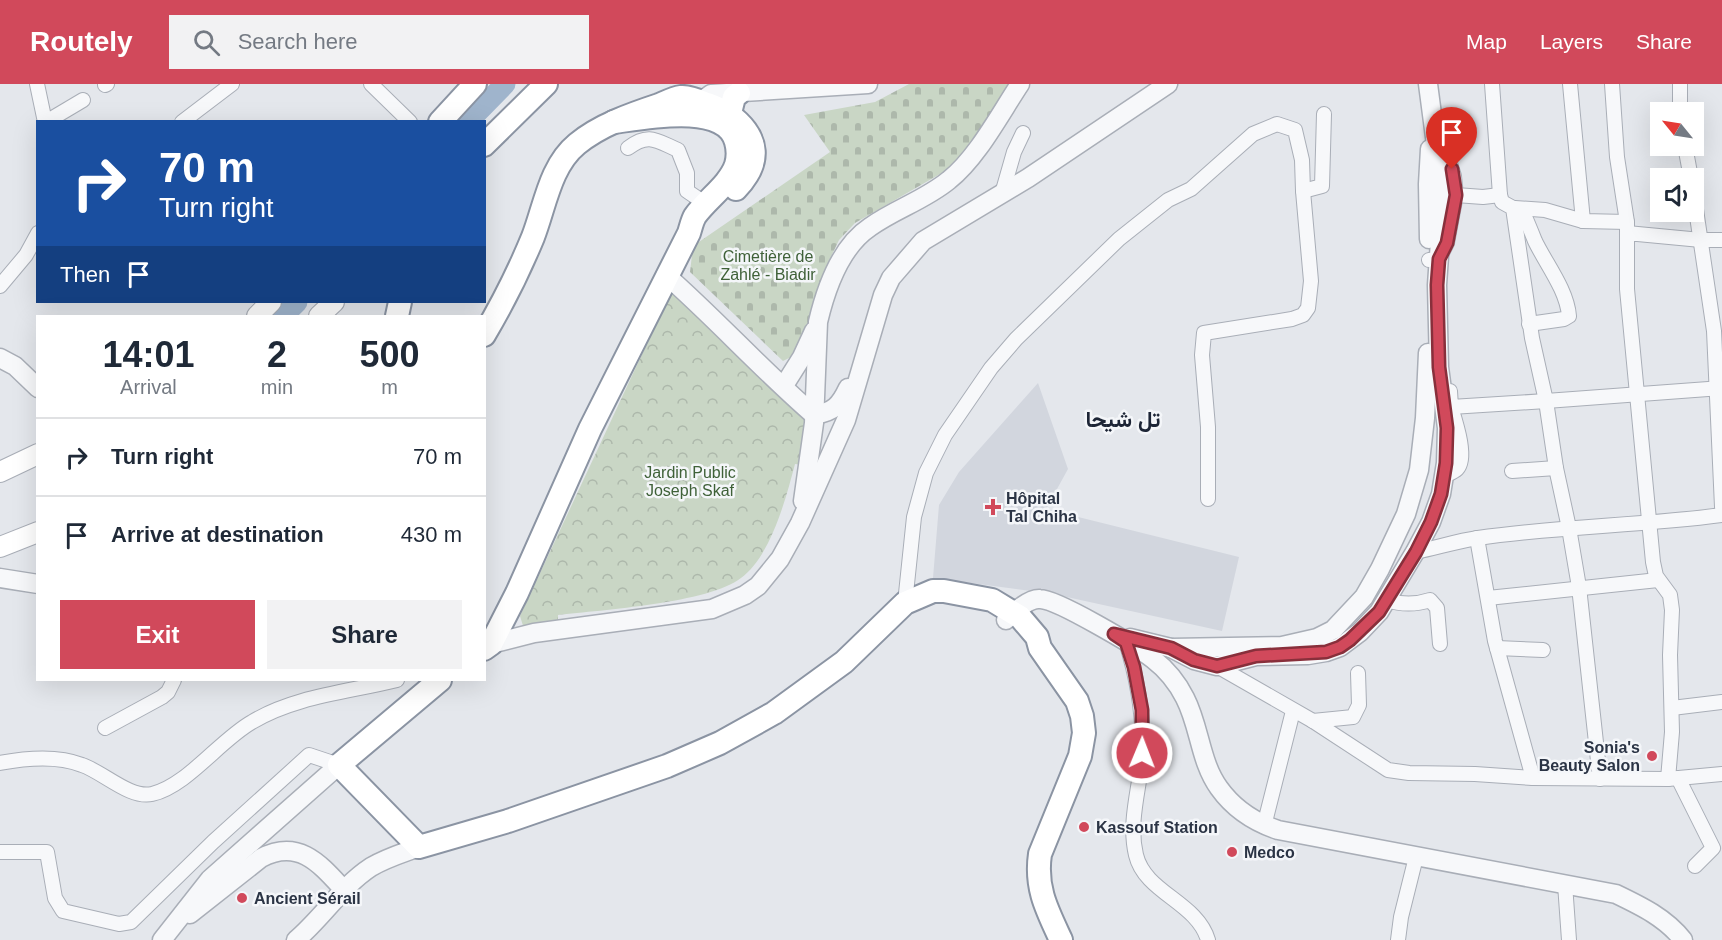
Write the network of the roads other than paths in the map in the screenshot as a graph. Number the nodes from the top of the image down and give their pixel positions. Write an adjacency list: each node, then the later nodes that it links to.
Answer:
1 (37, 84): 20 (street)
2 (232, 84): 22 (street)
3 (371, 84): 23 (street)
4 (475, 84): 24 (highway)
5 (544, 84): 26 (highway)
6 (868, 84): 13 (street)
7 (1020, 84): 48 (street)
8 (1168, 84): 30 (street)
9 (1492, 84): 31 (street)
10 (1570, 84): 34 (street)
11 (1612, 84): 36 (street)
12 (1680, 84): 16 (street)
13 (796, 86): 18 (street)
14 (1429, 90): 29 (street); 29 (street)
15 (83, 100): 21 (street)
16 (1680, 102)
17 (694, 103): 18 (highway); 32 (highway); 50 (highway)
18 (735, 103): 37 (highway)
19 (1324, 114): 28 (street)
20 (46, 120)
21 (49, 120)
22 (185, 120)
23 (408, 120)
24 (442, 120)
25 (1023, 133): 30 (street)
26 (486, 143)
27 (628, 148): 32 (street)
28 (1303, 191): 70 (street); 86 (street)
29 (1440, 193): 31 (street); 41 (street)
30 (1002, 194): 52 (street)
31 (1500, 195): 33 (street)
32 (706, 204): 37 (highway)
33 (1518, 209): 34 (street); 49 (street); 49 (street)
34 (1583, 221): 36 (street)
35 (1698, 222): 39 (street)
36 (1627, 228): 39 (street); 59 (street)
37 (688, 233): 42 (highway)
38 (36, 237): 43 (street)
39 (1701, 240): 40 (street); 51 (street)
40 (1722, 240)
41 (1434, 259): 53 (street); 84 (street)
42 (666, 275): 55 (street); 92 (highway)
43 (0, 286)
44 (270, 303): 46 (main road)
45 (333, 303): 47 (main road)
46 (258, 315)
47 (320, 315)
48 (818, 322): 55 (street); 57 (street)
49 (1529, 324): 60 (street)
50 (486, 331)
51 (1718, 331): 58 (street)
52 (871, 336): 62 (street); 64 (street)
53 (1438, 353): 61 (street); 69 (street)
54 (0, 358): 56 (street)
55 (781, 384): 57 (street); 62 (street)
56 (36, 386)
57 (816, 387): 62 (street)
58 (1719, 389): 59 (street); 71 (street)
59 (1637, 394): 60 (street); 73 (street)
60 (1546, 401): 61 (street); 66 (street)
61 (1451, 407): 69 (street)
62 (814, 415): 63 (street)
63 (813, 434): 64 (street); 74 (street)
64 (837, 439): 74 (street)
65 (36, 455): 68 (main road)
66 (1556, 468): 67 (street); 75 (street)
67 (1512, 471)
68 (0, 472)
69 (1444, 476): 79 (street)
70 (1208, 499)
71 (1722, 507)
72 (1722, 515): 73 (street)
73 (1649, 522): 75 (street); 81 (street)
74 (800, 523): 92 (street)
75 (1569, 528): 77 (street); 83 (street)
76 (36, 533): 78 (main road)
77 (1477, 538): 79 (street); 85 (street)
78 (0, 547)
79 (1416, 552): 87 (street)
80 (0, 578): 82 (street)
81 (1658, 580): 83 (street); 102 (street)
82 (36, 584)
83 (1579, 588): 85 (street); 110 (street)
84 (1364, 597): 87 (street); 90 (street)
85 (1488, 598): 94 (street)
86 (905, 603): 88 (highway); 113 (highway)
87 (1383, 606): 90 (street); 91 (street)
88 (1018, 615): 89 (street); 122 (highway)
89 (1120, 638): 93 (street); 112 (street); 123 (street)
90 (1337, 639): 93 (street); 96 (street)
91 (1440, 644)
92 (487, 646)
93 (1171, 648): 96 (street)
94 (1497, 648): 95 (street); 109 (street)
95 (1543, 650)
96 (1217, 666): 103 (street)
97 (1359, 673): 104 (street)
98 (174, 681): 105 (street)
99 (392, 681): 106 (street)
100 (439, 681): 107 (highway)
101 (1722, 702): 102 (street)
102 (1672, 708): 111 (street)
103 (1293, 711): 104 (street); 112 (street)
104 (1313, 721): 109 (street)
105 (105, 728)
106 (0, 763)
107 (339, 765): 113 (highway); 114 (street); 119 (street)
108 (1722, 774): 111 (street)
109 (1533, 778): 110 (street)
110 (1599, 779): 111 (street)
111 (1673, 779): 116 (street)
112 (1264, 826): 115 (street)
113 (419, 847): 118 (street)
114 (0, 852)
115 (1416, 857): 117 (street); 124 (street)
116 (1695, 866)
117 (1565, 885): 120 (street); 125 (street)
118 (344, 890): 119 (street); 121 (street)
119 (166, 935)
120 (1677, 936)
121 (296, 940)
122 (1061, 940)
123 (1208, 940)
124 (1398, 940)
125 (1569, 940)

